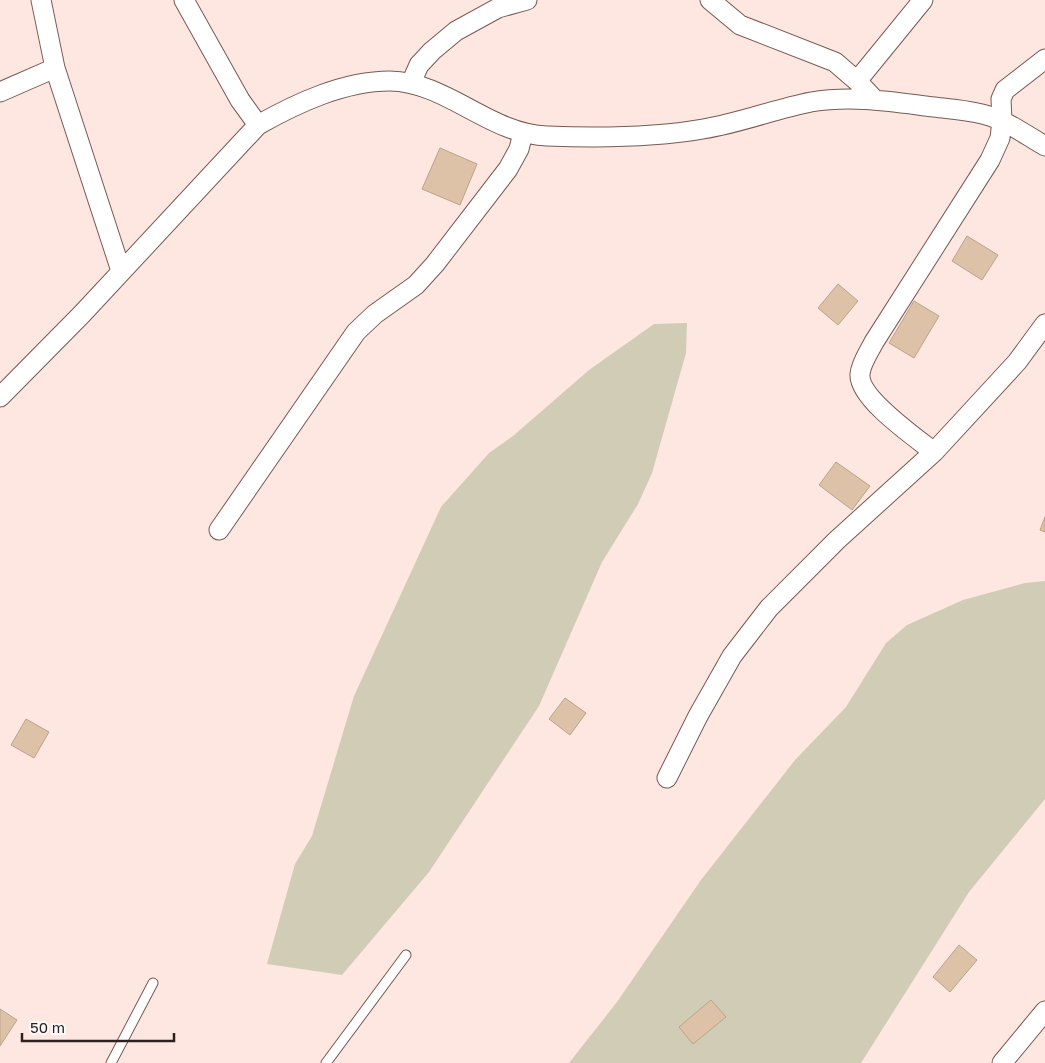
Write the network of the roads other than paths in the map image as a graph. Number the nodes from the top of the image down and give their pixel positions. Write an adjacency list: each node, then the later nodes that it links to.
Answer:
1 (41, 0): 8 (street)
2 (184, 0): 14 (street)
3 (527, 0): 6 (street)
4 (710, 0): 9 (street)
5 (922, 0): 9 (street)
6 (497, 4): 10 (street)
7 (1045, 59): 13 (street)
8 (56, 68): 11 (street); 17 (street)
9 (857, 80): 12 (street)
10 (411, 83): 14 (street); 15 (street)
11 (0, 92)
12 (874, 99): 13 (street); 15 (street)
13 (1002, 121): 16 (street); 20 (street)
14 (258, 125): 17 (street)
15 (522, 133): 21 (street)
16 (1045, 146)
17 (121, 272): 19 (street)
18 (1045, 324): 20 (street)
19 (0, 397)
20 (934, 452): 22 (street)
21 (219, 530)
22 (667, 778)
23 (406, 955): 27 (lane)
24 (153, 983): 26 (lane)
25 (1045, 1011): 28 (street)
26 (111, 1063)
27 (326, 1063)
28 (1002, 1063)

